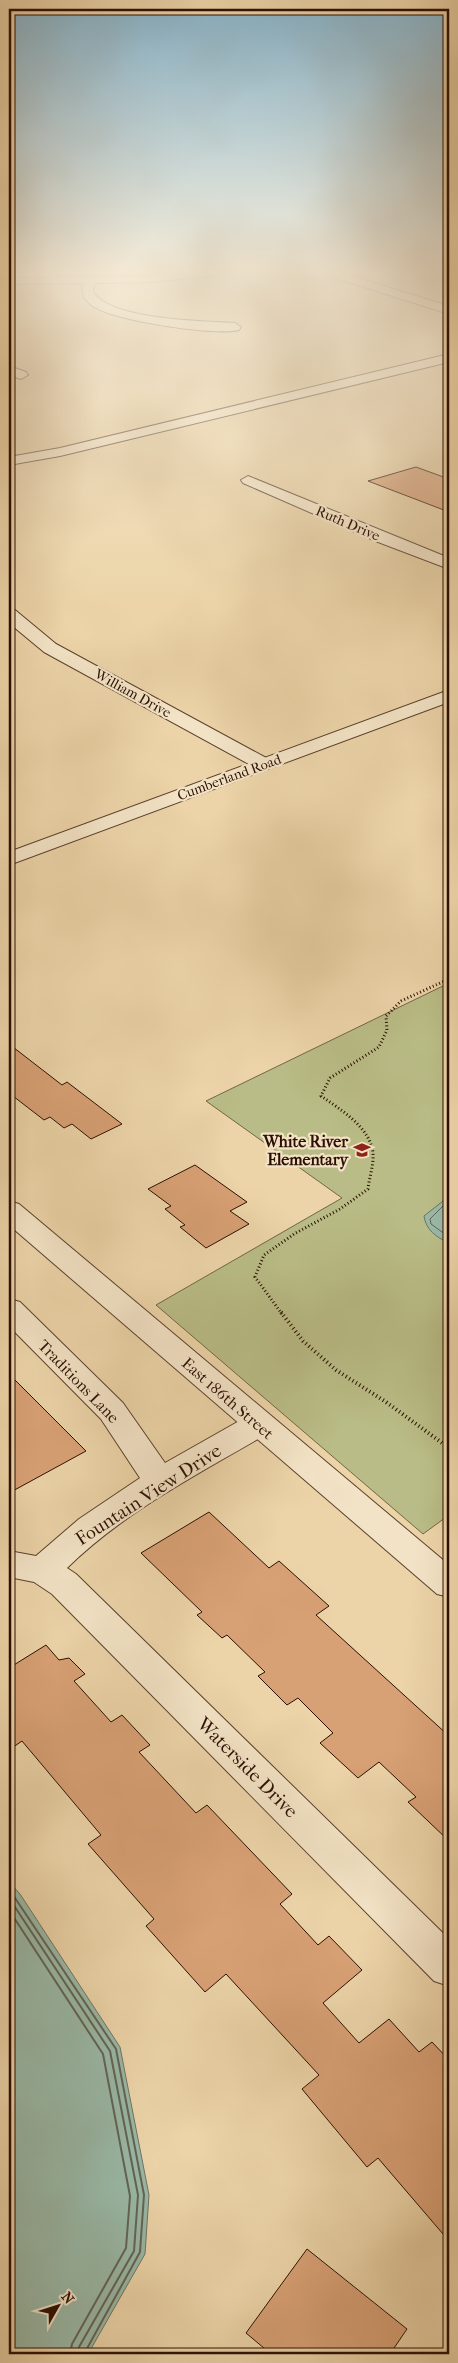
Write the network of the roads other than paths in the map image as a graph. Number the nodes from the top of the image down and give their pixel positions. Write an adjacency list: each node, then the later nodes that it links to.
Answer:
1 (349, 382): 2 (street)
2 (9, 461)
3 (248, 480): 4 (street, Ruth Drive)
4 (449, 564)
5 (9, 614): 7 (street, William Drive)
6 (449, 696): 7 (street, Cumberland Road)
7 (263, 764): 8 (street, Cumberland Road)
8 (9, 859)
9 (9, 1210): 11 (street, East 186th Street)
10 (9, 1309): 12 (street, Traditions Lane)
11 (259, 1424): 12 (street, Fountain View Drive); 14 (street, East 186th Street)
12 (160, 1482): 13 (street, Fountain View Drive)
13 (26, 1567): 15 (street, Waterside Drive)
14 (449, 1584)
15 (449, 1968)

